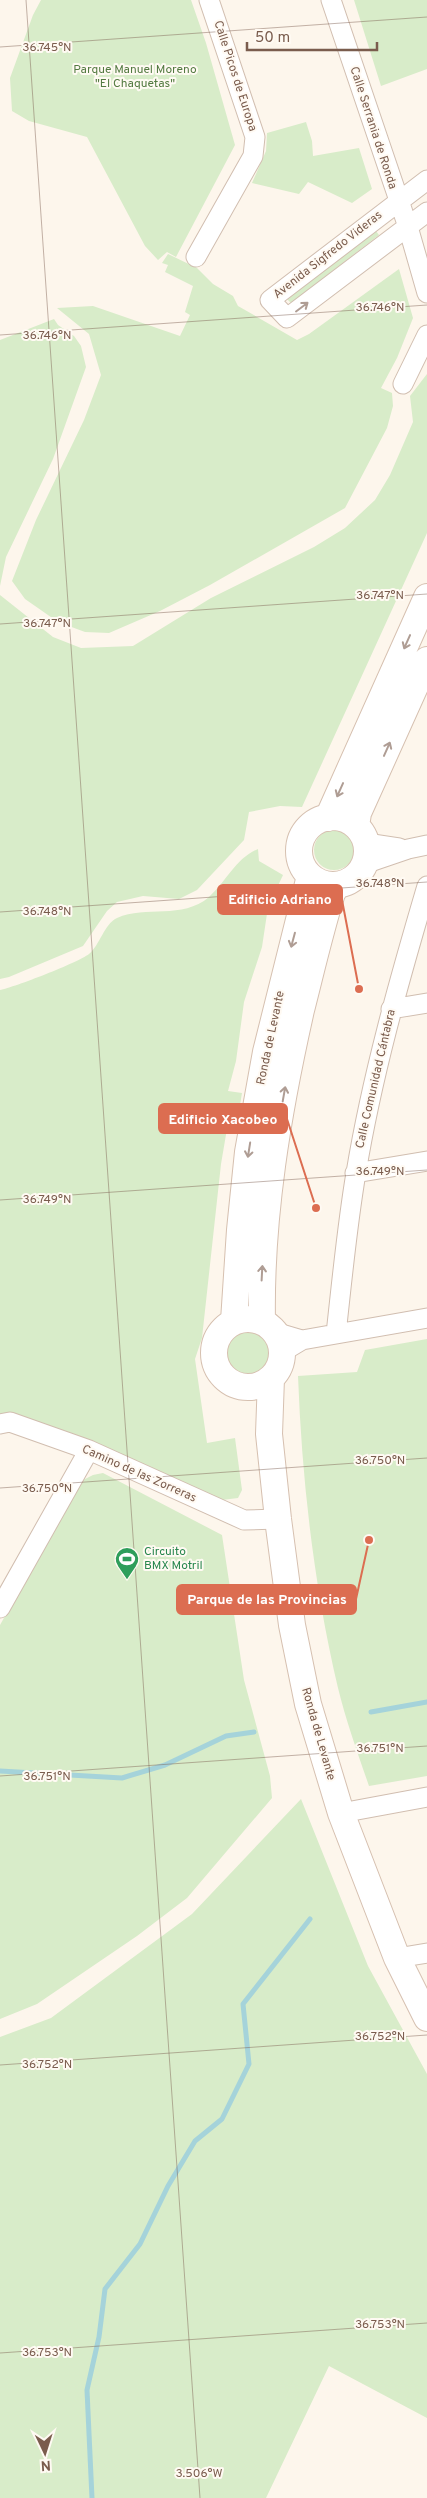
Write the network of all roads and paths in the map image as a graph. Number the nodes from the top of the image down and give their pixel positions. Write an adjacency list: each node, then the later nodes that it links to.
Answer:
1 (210, 0): 7 (street, Calle Picos de Europa)
2 (331, 0): 4 (street, Calle Serrania de Ronda)
3 (427, 180): 4 (street, Avenida Sigfredo Videras)
4 (397, 202): 6 (street, Calle Serrania de Ronda); 6 (street, Avenida Sigfredo Videras, one-way to 6)
5 (427, 212): 6 (street, Avenida Sigfredo Videras)
6 (408, 227): 8 (street, Calle Serrania de Ronda)
7 (196, 257)
8 (427, 293)
9 (427, 335): 10 (street)
10 (403, 384)
11 (427, 597): 13 (main road, one-way to 13)
12 (427, 660): 14 (main road, one-way to 12)
13 (328, 818): 14 (main road); 16 (main road)
14 (362, 845): 15 (street); 17 (main road)
15 (427, 845)
16 (310, 876): 17 (main road); 24 (main road, Ronda de Levante, one-way to 24)
17 (337, 885): 26 (main road, Ronda de Levante, one-way to 17)
18 (427, 886): 20 (street, Calle Comunidad Cántabra)
19 (427, 1003): 20 (street)
20 (391, 1009): 22 (street, Calle Comunidad Cántabra)
21 (427, 1161): 22 (street)
22 (355, 1173): 25 (street, Calle Comunidad Cántabra)
23 (427, 1318): 25 (street)
24 (234, 1321): 26 (main road); 28 (main road)
25 (336, 1334): 26 (street)
26 (280, 1336): 27 (main road)
27 (271, 1378): 28 (main road); 30 (main road, Ronda de Levante)
28 (237, 1385): 30 (main road, Ronda de Levante)
29 (0, 1424): 31 (street, Camino de las Zorreras)
30 (269, 1434): 32 (main road, Ronda de Levante)
31 (89, 1450): 32 (street, Camino de las Zorreras); 33 (street)
32 (278, 1519): 35 (main road, Ronda de Levante)
33 (0, 1608)
34 (427, 1797): 35 (street)
35 (342, 1813): 37 (main road, Ronda de Levante)
36 (427, 1953): 37 (street)
37 (397, 1958): 38 (main road, Ronda de Levante)
38 (427, 2018)

